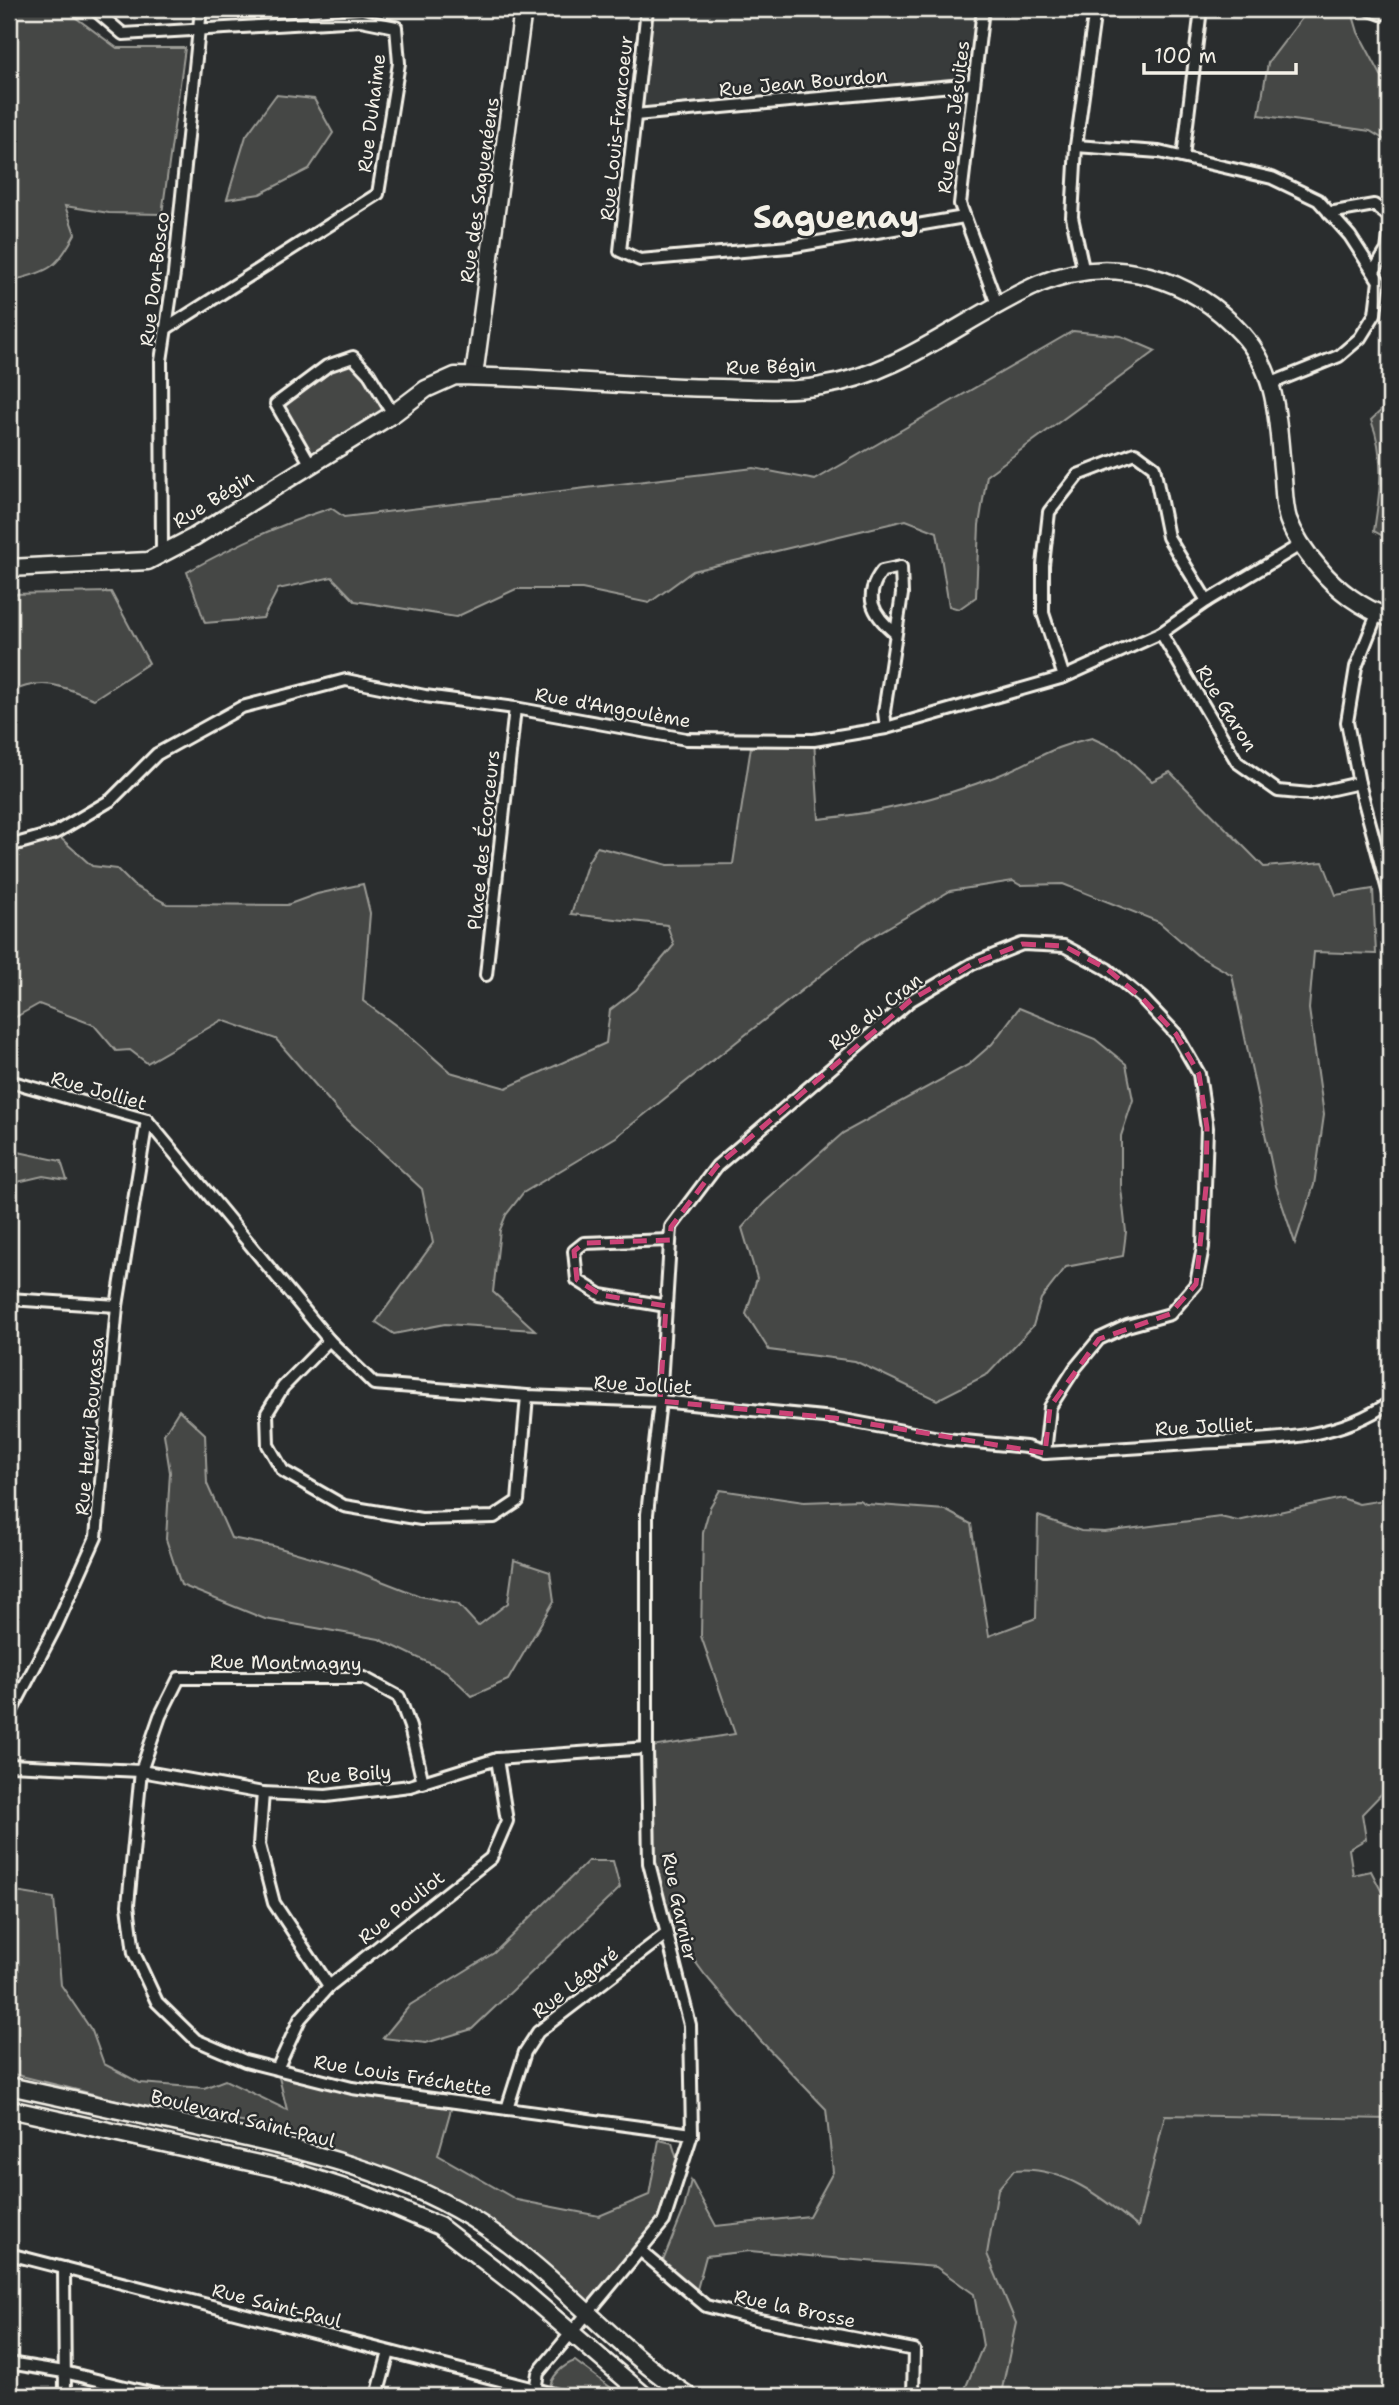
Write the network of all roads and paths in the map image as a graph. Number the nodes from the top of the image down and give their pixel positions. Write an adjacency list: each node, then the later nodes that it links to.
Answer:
1 (94, 9): 10 (street)
2 (201, 9): 10 (street, Rue Don-Bosco)
3 (523, 9): 23 (street, Rue des Saguenéens)
4 (647, 9): 12 (street, Rue Louis-Francoeur)
5 (983, 9): 11 (street, Rue Des Jésuites)
6 (1095, 9): 13 (street)
7 (1201, 9): 14 (street)
8 (1368, 9): 9 (street)
9 (1390, 9)
10 (198, 30): 22 (street, Rue Don-Bosco); 22 (street, Rue Duhaime)
11 (974, 84): 12 (street, Rue Jean Bourdon); 17 (street, Rue Des Jésuites)
12 (635, 115): 17 (street, Rue Louis-Francoeur)
13 (1076, 146): 14 (street); 20 (street)
14 (1183, 157): 15 (street)
15 (1329, 213): 16 (street); 19 (street)
16 (1390, 217)
17 (964, 218): 21 (street, Rue Des Jésuites)
18 (1390, 229): 19 (street)
19 (1374, 271): 26 (street)
20 (1084, 273): 21 (street, Rue Bégin); 26 (street, Rue Bégin)
21 (998, 307): 25 (street, Rue Bégin)
22 (167, 328): 30 (street, Rue Don-Bosco)
23 (479, 342): 24 (street); 25 (street, Rue des Saguenéens)
24 (456, 376): 25 (street, Rue Bégin); 27 (street, Rue Bégin)
25 (474, 376)
26 (1272, 383): 29 (street, Rue Bégin)
27 (393, 414): 28 (street, Rue Bégin); 28 (street)
28 (311, 465): 30 (street, Rue Bégin)
29 (1300, 545): 32 (street, Rue d'Angoulème); 33 (street, Rue Bégin)
30 (162, 555): 31 (street, Rue Bégin)
31 (9, 568)
32 (1207, 601): 35 (street, Rue d'Angoulème); 36 (street)
33 (1383, 616): 39 (street)
34 (895, 633): 34 (street); 38 (street)
35 (1161, 633): 36 (street, Rue d'Angoulème); 39 (street, Rue Garon)
36 (1064, 677): 38 (street, Rue d'Angoulème)
37 (514, 708): 38 (street, Rue d'Angoulème); 40 (street, Rue d'Angoulème); 42 (street, Place des Écorceurs)
38 (886, 728)
39 (1359, 783): 41 (street)
40 (9, 846)
41 (1390, 898)
42 (486, 975)
43 (9, 1082): 44 (street, Rue Jolliet)
44 (147, 1120): 47 (street, Rue Henri Bourassa); 49 (street, Rue Jolliet)
45 (670, 1240): 48 (street, Rue du Cran); 48 (street); 53 (street, Rue du Cran)
46 (9, 1300): 47 (street)
47 (117, 1306): 54 (street, Rue Henri Bourassa)
48 (666, 1306): 51 (street, Rue du Cran)
49 (329, 1340): 50 (street, Rue Jolliet); 50 (street)
50 (527, 1396): 51 (street, Rue Jolliet)
51 (660, 1401): 53 (street, Rue Jolliet); 55 (street, Rue Garnier)
52 (1390, 1402): 53 (street, Rue Jolliet)
53 (1045, 1453)
54 (9, 1716)
55 (647, 1748): 56 (street, Rue Boily); 61 (street, Rue Garnier)
56 (497, 1759): 59 (street, Rue Boily); 62 (street, Rue Pouliot)
57 (9, 1765): 58 (street, Rue Boily)
58 (141, 1771): 59 (street, Rue Montmagny); 60 (street, Rue Boily); 63 (street, Rue Louis Fréchette)
59 (424, 1783): 60 (street, Rue Boily)
60 (263, 1793): 62 (street)
61 (666, 1934): 66 (street, Rue Légaré); 67 (street, Rue Garnier)
62 (330, 1986): 63 (street, Rue Pouliot)
63 (277, 2069): 66 (street, Rue Louis Fréchette)
64 (9, 2086): 71 (street, Boulevard Saint-Paul)
65 (9, 2109): 72 (street, Boulevard Saint-Paul)
66 (507, 2109): 67 (street, Rue Louis Fréchette)
67 (692, 2134): 68 (street, Rue Garnier)
68 (641, 2251): 71 (street, Rue Garnier); 83 (street, Rue la Brosse)
69 (9, 2254): 70 (street, Rue Saint-Paul)
70 (64, 2268): 73 (street, Rue Saint-Paul); 75 (street)
71 (590, 2308): 72 (street, Rue Garnier); 82 (street, Boulevard Saint-Paul)
72 (570, 2332): 76 (street, Rue Garnier); 81 (street, Boulevard Saint-Paul)
73 (389, 2352): 76 (street, Rue Saint-Paul); 79 (street)
74 (9, 2363): 75 (street)
75 (64, 2372): 77 (street); 78 (street)
76 (535, 2393): 80 (street, Rue Saint-Paul)
77 (65, 2396)
78 (162, 2396)
79 (377, 2396)
80 (562, 2396)
81 (645, 2396)
82 (690, 2396)
83 (913, 2396)

